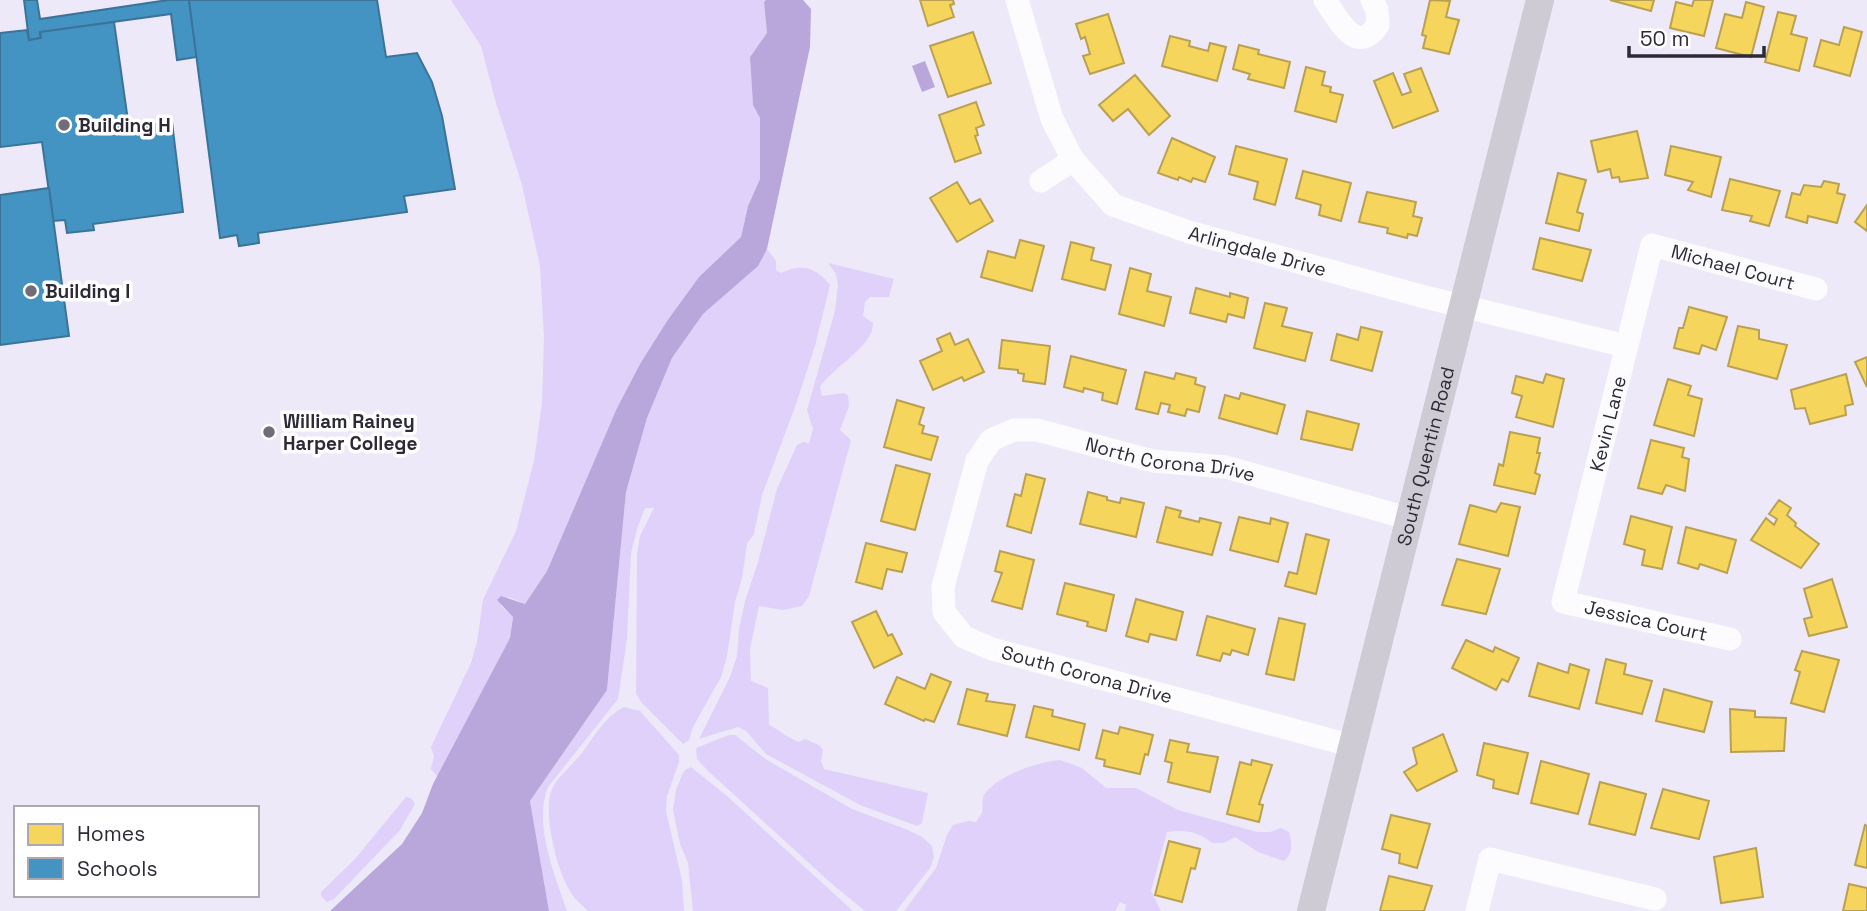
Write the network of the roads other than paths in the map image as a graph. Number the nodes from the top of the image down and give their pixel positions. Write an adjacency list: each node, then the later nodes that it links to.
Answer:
1 (1017, 0): 5 (street, Arlingdale Drive)
2 (1325, 0): 3 (street)
3 (1372, 0)
4 (1541, 0): 9 (main road, South Quentin Road)
5 (1073, 160): 6 (street); 9 (street, Arlingdale Drive)
6 (1041, 181)
7 (1652, 245): 8 (street, Michael Court); 10 (street, Kevin Lane)
8 (1816, 289)
9 (1463, 307): 10 (street, Arlingdale Drive); 12 (main road, South Quentin Road)
10 (1626, 346): 13 (street, Kevin Lane)
11 (965, 500): 12 (street, North Corona Drive); 15 (street, South Corona Drive)
12 (1411, 519): 15 (main road, South Quentin Road)
13 (1563, 602): 14 (street, Jessica Court)
14 (1730, 639)
15 (1353, 746): 17 (main road, South Quentin Road)
16 (1655, 899): 18 (street)
17 (1311, 911)
18 (1477, 911)

